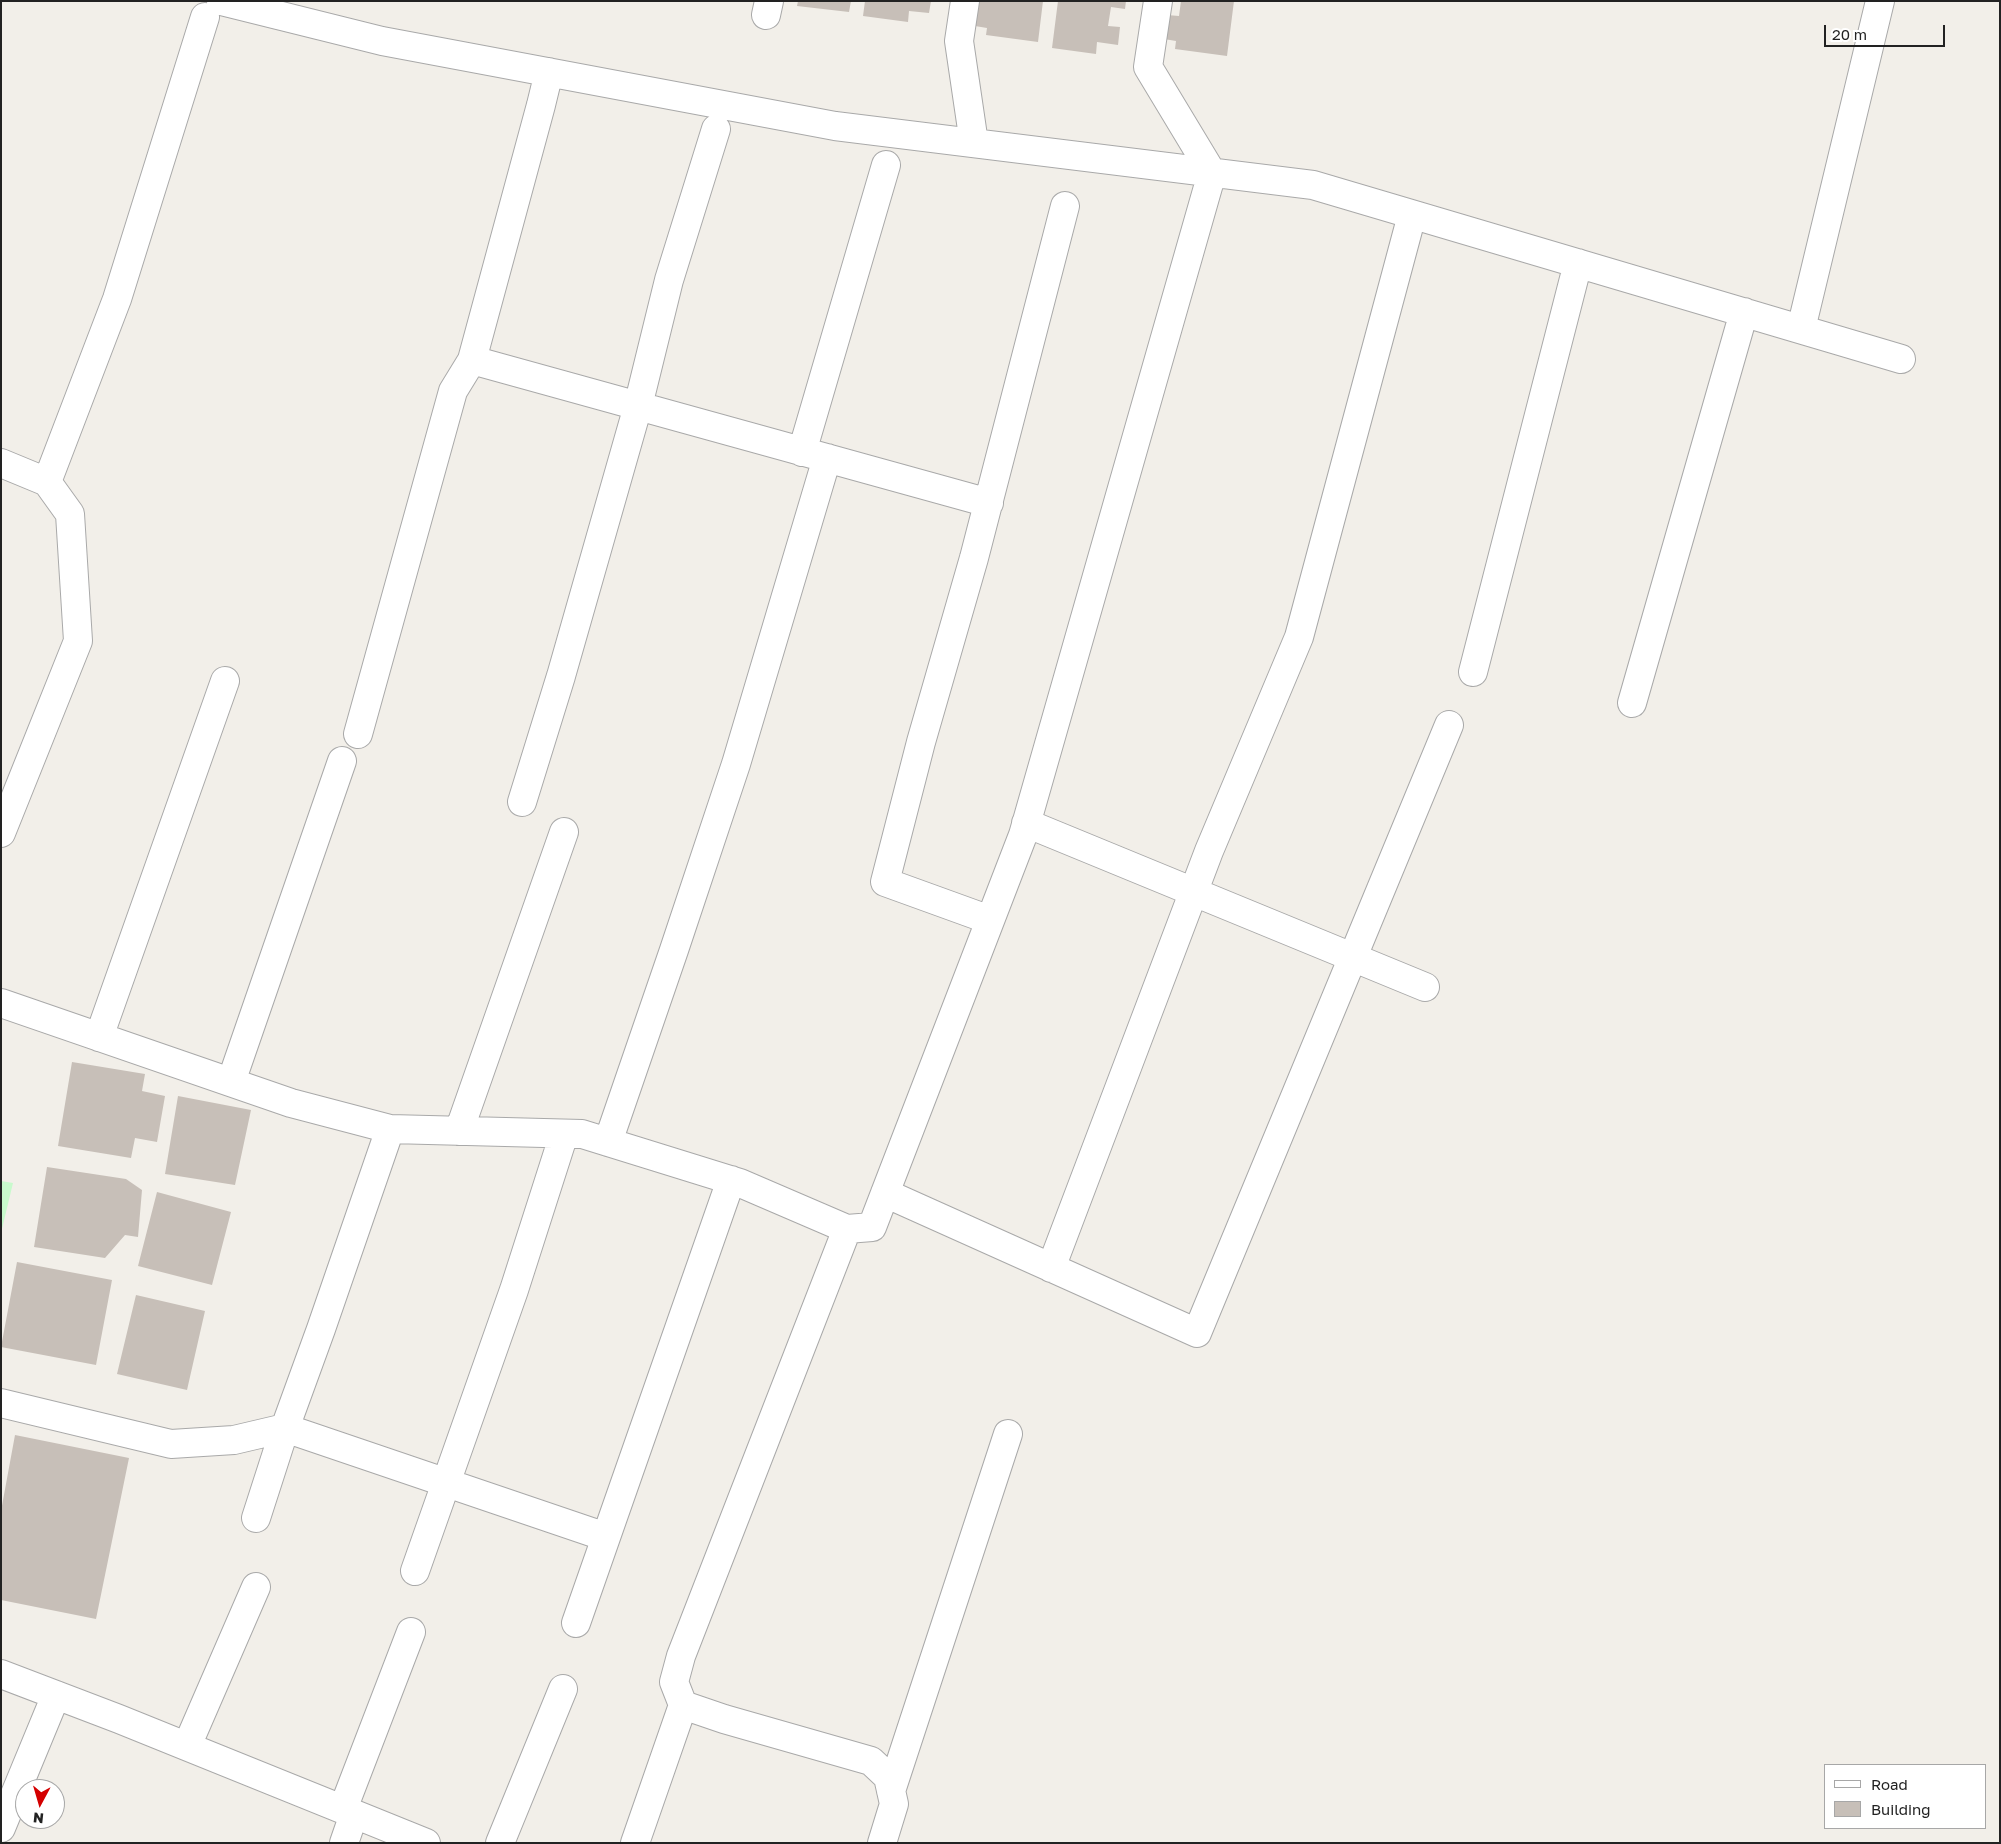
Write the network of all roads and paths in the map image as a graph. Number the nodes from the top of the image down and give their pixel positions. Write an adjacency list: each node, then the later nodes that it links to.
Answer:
1 (965, 1): 7 (street)
2 (1158, 1): 9 (street)
3 (1880, 1): 14 (street)
4 (213, 9): 5 (street); 20 (street)
5 (549, 72): 7 (street); 16 (street)
6 (716, 129): 17 (street)
7 (974, 143): 9 (street)
8 (886, 165): 18 (street)
9 (1212, 173): 11 (street); 29 (street)
10 (1065, 206): 21 (street)
11 (1412, 215): 12 (street); 32 (street)
12 (1578, 263): 13 (street); 22 (street)
13 (1744, 312): 14 (street); 24 (street)
14 (1801, 329): 15 (street)
15 (1900, 359)
16 (472, 360): 17 (street); 26 (street)
17 (638, 406): 18 (street); 28 (street)
18 (815, 455): 21 (street); 42 (street)
19 (1, 463): 20 (street)
20 (47, 482): 31 (street)
21 (989, 503): 33 (street)
22 (1473, 672)
23 (224, 681): 37 (street)
24 (1632, 703)
25 (1449, 725): 34 (street)
26 (358, 734)
27 (342, 761): 38 (street)
28 (522, 802)
29 (1026, 823): 32 (street); 33 (street)
30 (564, 832): 40 (street)
31 (1, 833)
32 (1194, 892): 34 (street); 46 (street)
33 (990, 920): 44 (street)
34 (1351, 957): 35 (street); 46 (street)
35 (1425, 987)
36 (1, 1003): 37 (street)
37 (100, 1037): 38 (street)
38 (231, 1082): 39 (street)
39 (390, 1129): 40 (street); 48 (street)
40 (459, 1131): 41 (street)
41 (564, 1134): 42 (street); 50 (street)
42 (608, 1142): 43 (street)
43 (731, 1180): 45 (street); 52 (street)
44 (885, 1193): 45 (street); 46 (street)
45 (847, 1229): 60 (street)
46 (1051, 1268)
47 (1, 1403): 48 (street)
48 (285, 1428): 50 (street); 51 (street)
49 (1008, 1434): 62 (street)
50 (446, 1483): 52 (street); 53 (street)
51 (256, 1518)
52 (606, 1537): 55 (street)
53 (415, 1571)
54 (256, 1587): 61 (street)
55 (576, 1623)
56 (411, 1632): 63 (street)
57 (1, 1674): 59 (street)
58 (563, 1689): 67 (street)
59 (56, 1695): 61 (street); 64 (street)
60 (683, 1705): 62 (street); 68 (street)
61 (187, 1746): 63 (street)
62 (891, 1791): 69 (street)
63 (349, 1812): 65 (street); 66 (street)
64 (1, 1828)
65 (344, 1843)
66 (426, 1843)
67 (500, 1843)
68 (635, 1843)
69 (882, 1843)

